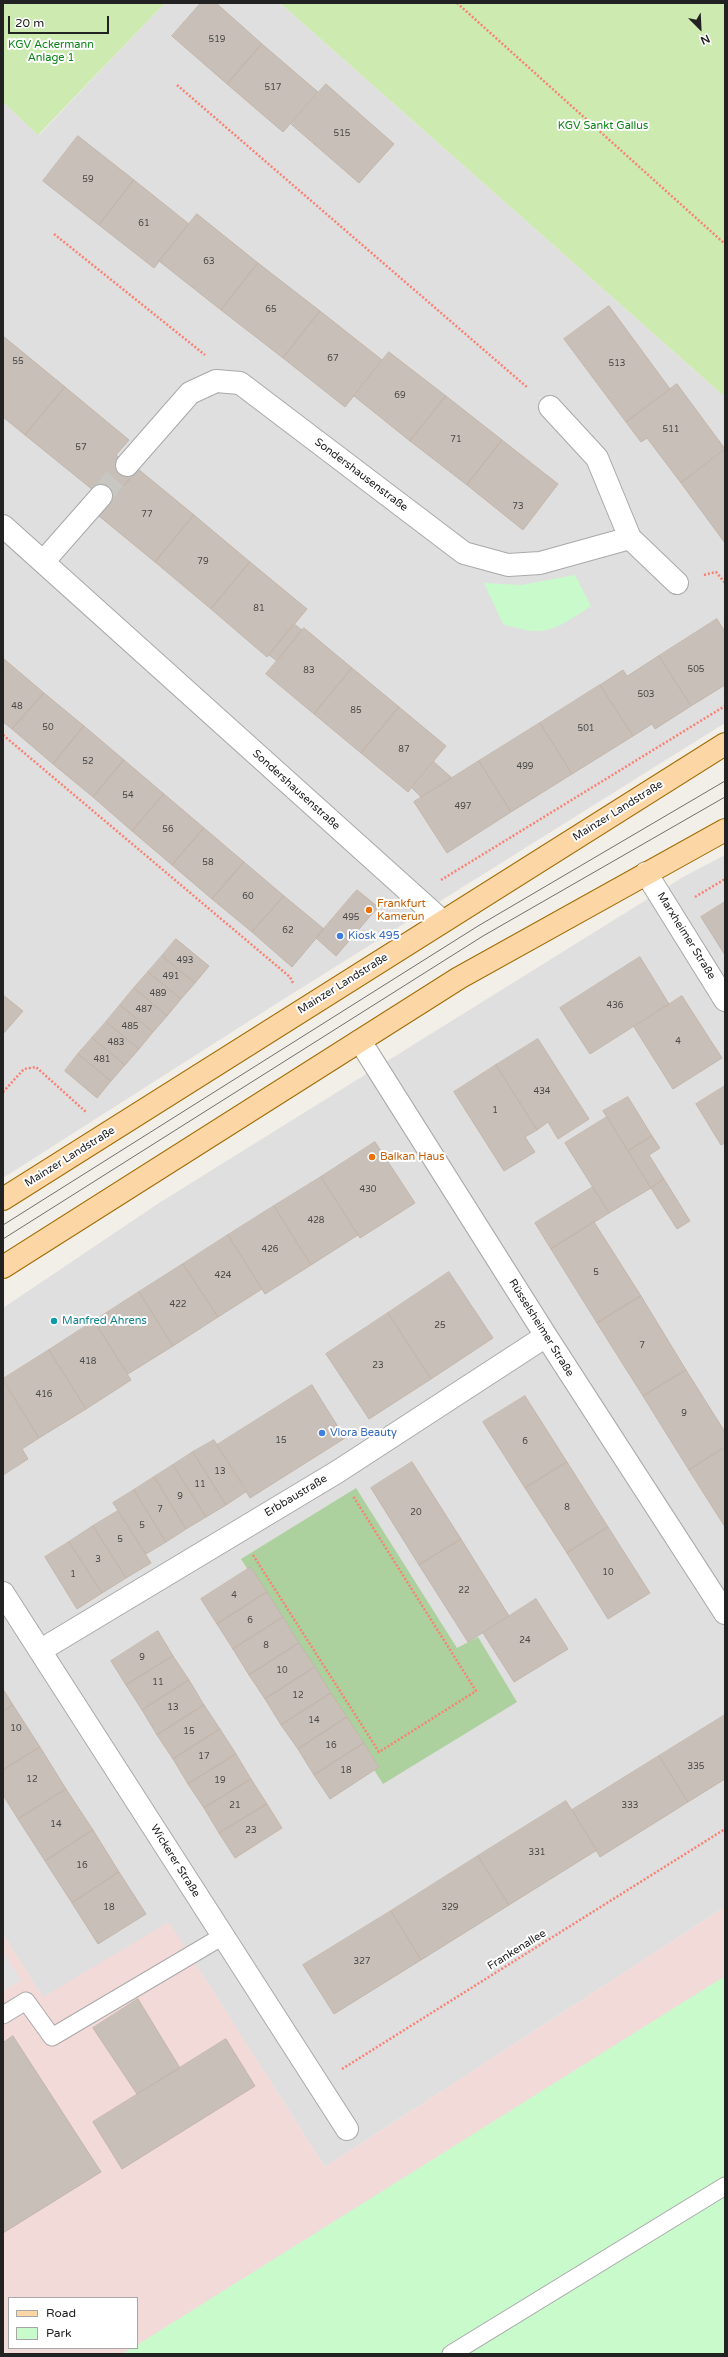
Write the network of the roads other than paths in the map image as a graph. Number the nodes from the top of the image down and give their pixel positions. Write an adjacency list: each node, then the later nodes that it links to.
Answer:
1 (550, 407): 5 (street)
2 (128, 465): 5 (street, Sondershausenstraße)
3 (101, 496): 6 (street)
4 (3, 526): 6 (street, Sondershausenstraße)
5 (630, 538): 7 (street)
6 (43, 562): 11 (street, Sondershausenstraße)
7 (677, 583)
8 (725, 744): 11 (main road, Mainzer Landstraße)
9 (725, 830): 10 (main road)
10 (646, 873): 12 (street, Marxheimer Straße); 13 (main road)
11 (442, 921): 14 (main road, Mainzer Landstraße)
12 (725, 1000)
13 (360, 1041): 15 (main road); 16 (street, Rüsselsheimer Straße)
14 (3, 1199)
15 (3, 1267)
16 (546, 1336): 18 (street, Rüsselsheimer Straße); 19 (street, Erbbaustraße)
17 (3, 1593): 19 (street, Wickerer Straße)
18 (725, 1613)
19 (41, 1650): 20 (street, Wickerer Straße)
20 (223, 1936): 21 (lane); 22 (street, Wickerer Straße)
21 (3, 2015)
22 (347, 2129)
23 (725, 2186): 24 (lane)
24 (451, 2354)

